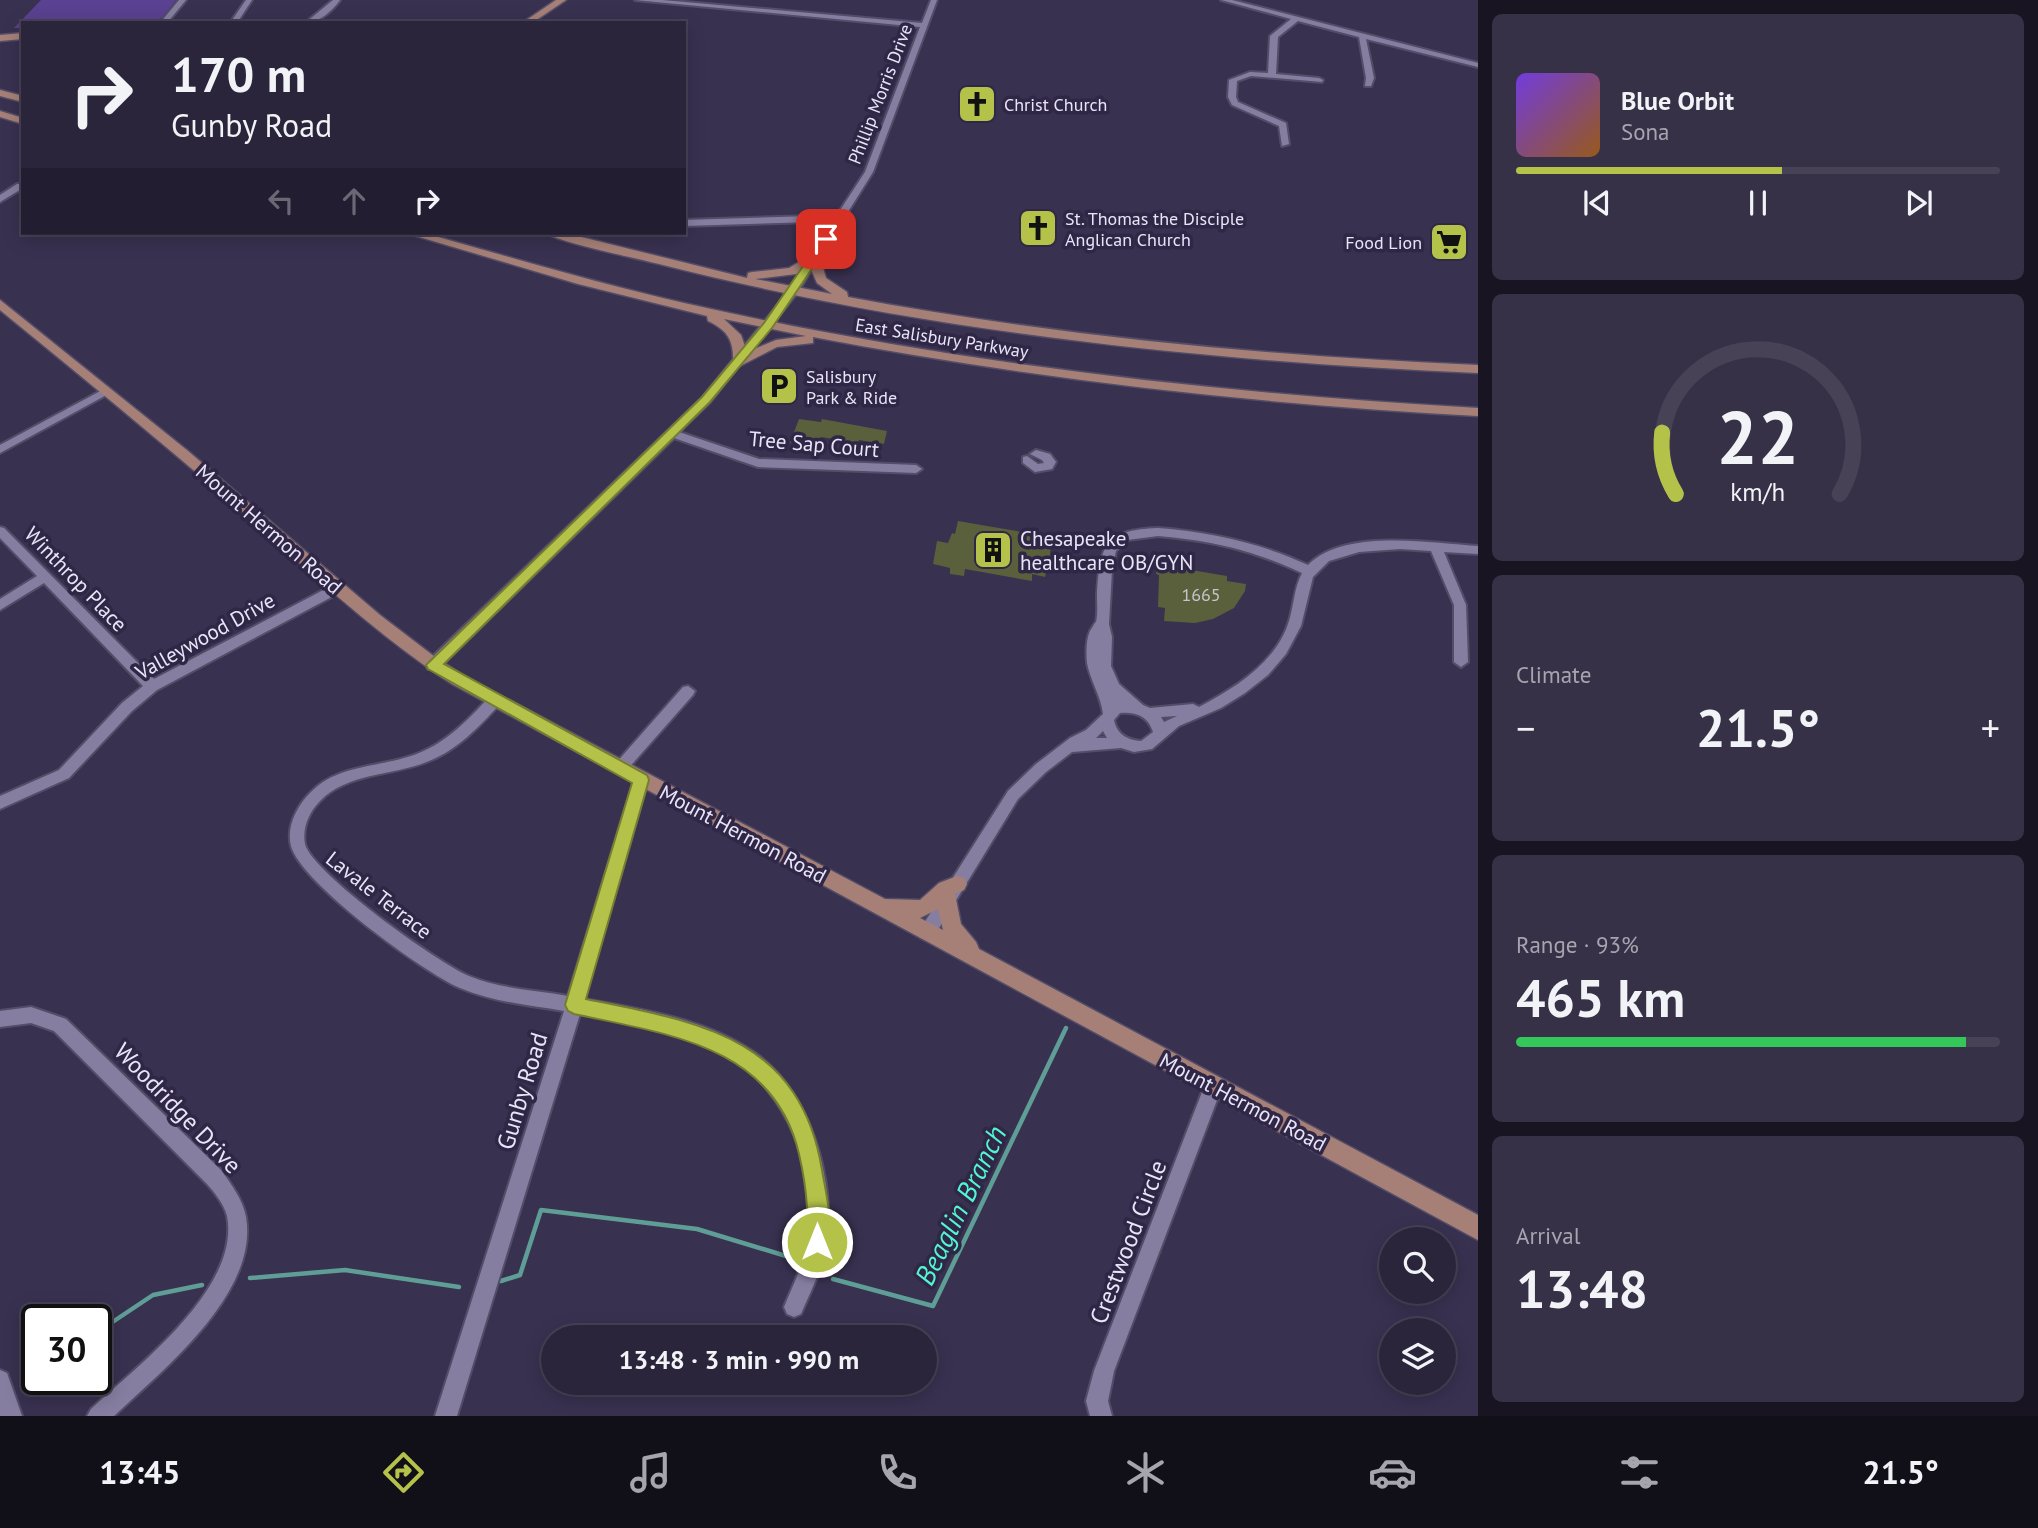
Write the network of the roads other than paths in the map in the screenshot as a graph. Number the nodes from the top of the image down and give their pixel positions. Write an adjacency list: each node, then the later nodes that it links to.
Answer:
1 (183, 0): 9 (street)
2 (248, 0): 10 (street)
3 (337, 0): 11 (street)
4 (562, 0): 12 (main road)
5 (638, 0): 13 (street)
6 (934, 0): 13 (street, Phillip Morris Drive)
7 (1224, 0): 8 (street)
8 (1296, 19): 14 (street); 18 (street)
9 (165, 21)
10 (234, 21)
11 (311, 21)
12 (529, 21)
13 (925, 25): 28 (street, Phillip Morris Drive)
14 (1362, 35): 17 (street); 20 (street)
15 (21, 36): 16 (main road)
16 (0, 38)
17 (1478, 65)
18 (1272, 76): 19 (street); 25 (street)
19 (1319, 80)
20 (1368, 84)
21 (0, 93): 22 (main road)
22 (21, 98)
23 (0, 114): 24 (main road)
24 (21, 120)
25 (1285, 144)
26 (20, 186): 27 (street)
27 (0, 199)
28 (839, 221): 29 (street); 32 (street, Phillip Morris Drive)
29 (686, 223)
30 (419, 235): 37 (main road, East Salisbury Parkway)
31 (560, 235): 33 (main road, East Salisbury Parkway)
32 (814, 257): 33 (main road); 34 (street, Phillip Morris Drive); 36 (main road)
33 (707, 272): 34 (main road, East Salisbury Parkway)
34 (793, 291): 36 (main road, East Salisbury Parkway); 38 (street, Phillip Morris Drive)
35 (0, 304): 42 (main road, Mount Hermon Road)
36 (865, 304): 41 (main road, East Salisbury Parkway)
37 (683, 307): 38 (main road, East Salisbury Parkway); 40 (main road)
38 (768, 325): 39 (main road, East Salisbury Parkway); 40 (street, Phillip Morris Drive)
39 (850, 341): 40 (main road); 44 (main road, East Salisbury Parkway)
40 (740, 362): 46 (street, Phillip Morris Drive)
41 (1478, 369)
42 (106, 391): 47 (street); 54 (main road, Mount Hermon Road)
43 (1478, 406): 44 (main road)
44 (1448, 410): 45 (main road, East Salisbury Parkway)
45 (1478, 412)
46 (671, 433): 48 (street, Tree Sap Court); 58 (street, Phillip Morris Drive)
47 (0, 450)
48 (916, 469)
49 (0, 531): 53 (street, Winthrop Place)
50 (1436, 548): 51 (street); 52 (street); 57 (street)
51 (1478, 550)
52 (1309, 571): 56 (street); 62 (street)
53 (44, 577): 55 (street); 59 (street, Winthrop Place)
54 (336, 589): 58 (main road, Mount Hermon Road); 59 (street, Valleywood Drive)
55 (0, 605)
56 (1102, 624): 63 (street); 64 (street)
57 (1461, 662)
58 (433, 665): 61 (main road, Mount Hermon Road)
59 (152, 686): 70 (street, Valleywood Drive)
60 (688, 691): 68 (street)
61 (495, 701): 68 (main road, Mount Hermon Road); 75 (street, Lavale Terrace)
62 (1208, 706): 63 (street); 65 (street)
63 (1144, 711): 64 (street); 65 (street)
64 (1109, 716): 66 (street); 67 (street)
65 (1160, 731): 66 (street)
66 (1122, 742): 67 (street)
67 (1064, 752): 71 (street)
68 (621, 767): 69 (main road, Mount Hermon Road)
69 (641, 780): 72 (main road, Mount Hermon Road); 75 (street, Gunby Road)
70 (0, 803)
71 (952, 892): 72 (main road); 73 (street); 74 (main road)
72 (875, 905): 73 (main road, Mount Hermon Road)
73 (927, 933): 74 (main road, Mount Hermon Road)
74 (987, 965): 77 (main road, Mount Hermon Road)
75 (574, 1005): 79 (street, Lavale Terrace); 83 (street, Gunby Road)
76 (0, 1019): 82 (street, Woodridge Drive)
77 (1213, 1087): 78 (main road, Mount Hermon Road); 84 (street, Crestwood Circle)
78 (1478, 1228)
79 (794, 1307)
80 (0, 1380): 81 (street)
81 (11, 1416)
82 (98, 1416)
83 (446, 1416)
84 (1101, 1416)

